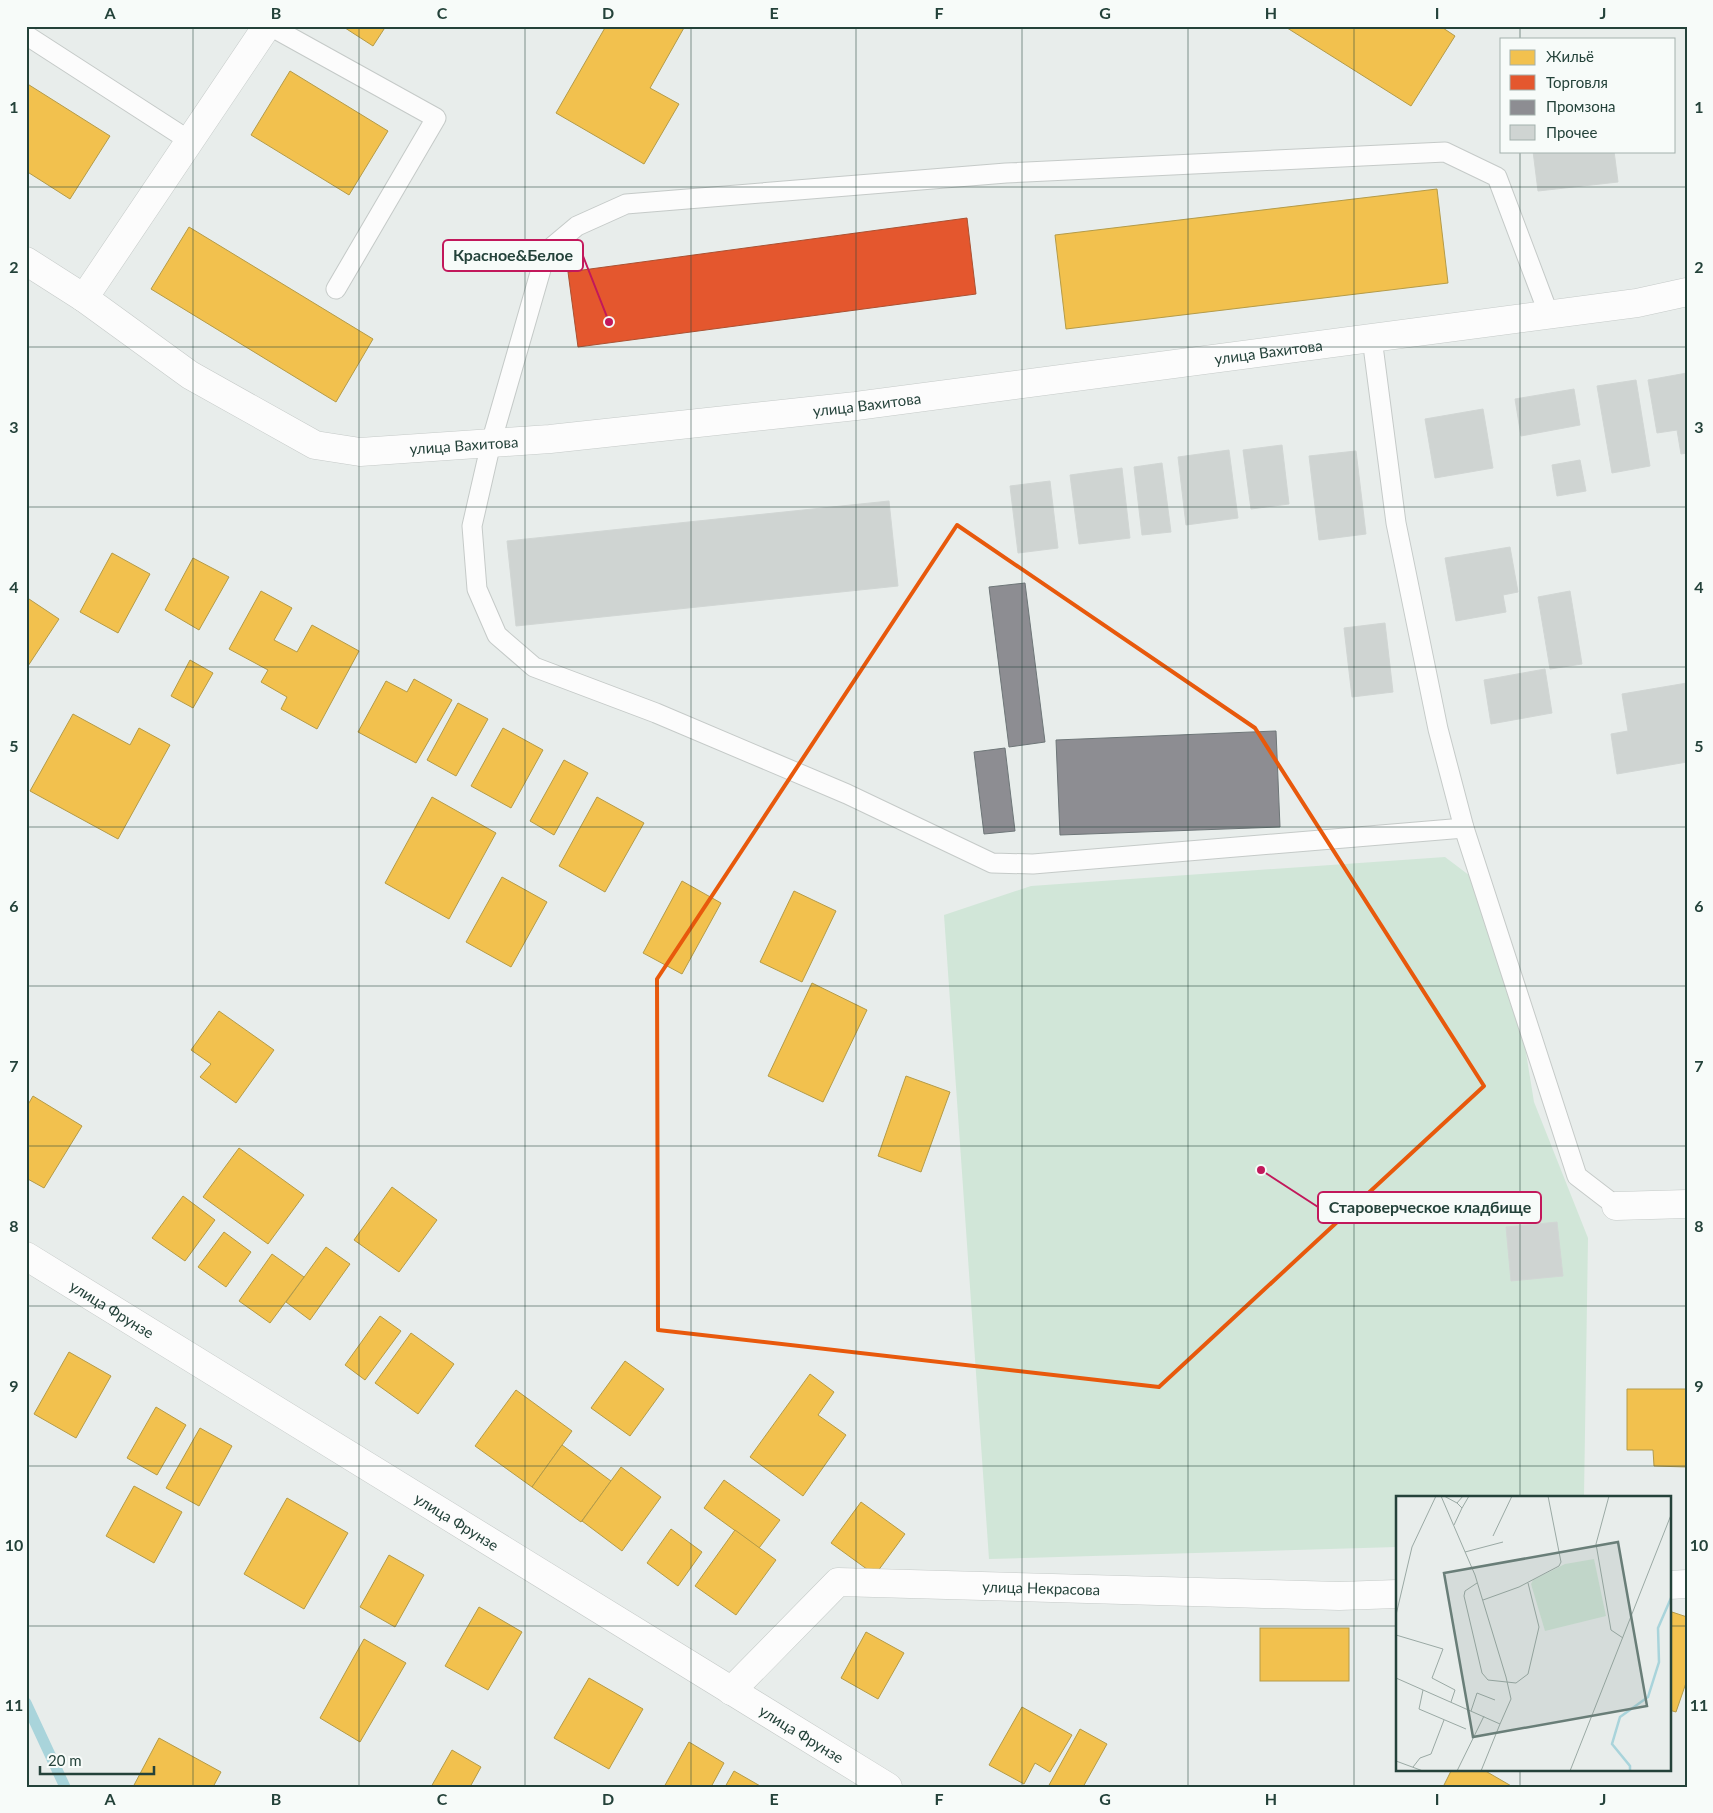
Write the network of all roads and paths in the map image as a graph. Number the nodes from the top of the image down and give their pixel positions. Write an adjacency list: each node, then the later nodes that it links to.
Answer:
1 (269, 26): 3 (street); 5 (lane)
2 (26, 35): 3 (lane)
3 (190, 141): 7 (street)
4 (26, 261): 7 (street, улица Вахитова)
5 (336, 289)
6 (1687, 292): 8 (street, улица Вахитова)
7 (84, 298): 10 (street, улица Вахитова)
8 (1548, 315): 9 (street, улица Вахитова); 10 (lane)
9 (1372, 338): 10 (street, улица Вахитова); 11 (lane)
10 (491, 444): 11 (lane)
11 (1464, 828): 13 (lane)
12 (1687, 1204): 13 (street)
13 (1616, 1206)
14 (26, 1256): 18 (street, улица Фрунзе)
15 (1687, 1584): 16 (street)
16 (1670, 1585)
17 (1396, 1594): 18 (street, улица Некрасова)
18 (731, 1691): 19 (street, улица Фрунзе)
19 (888, 1787)

